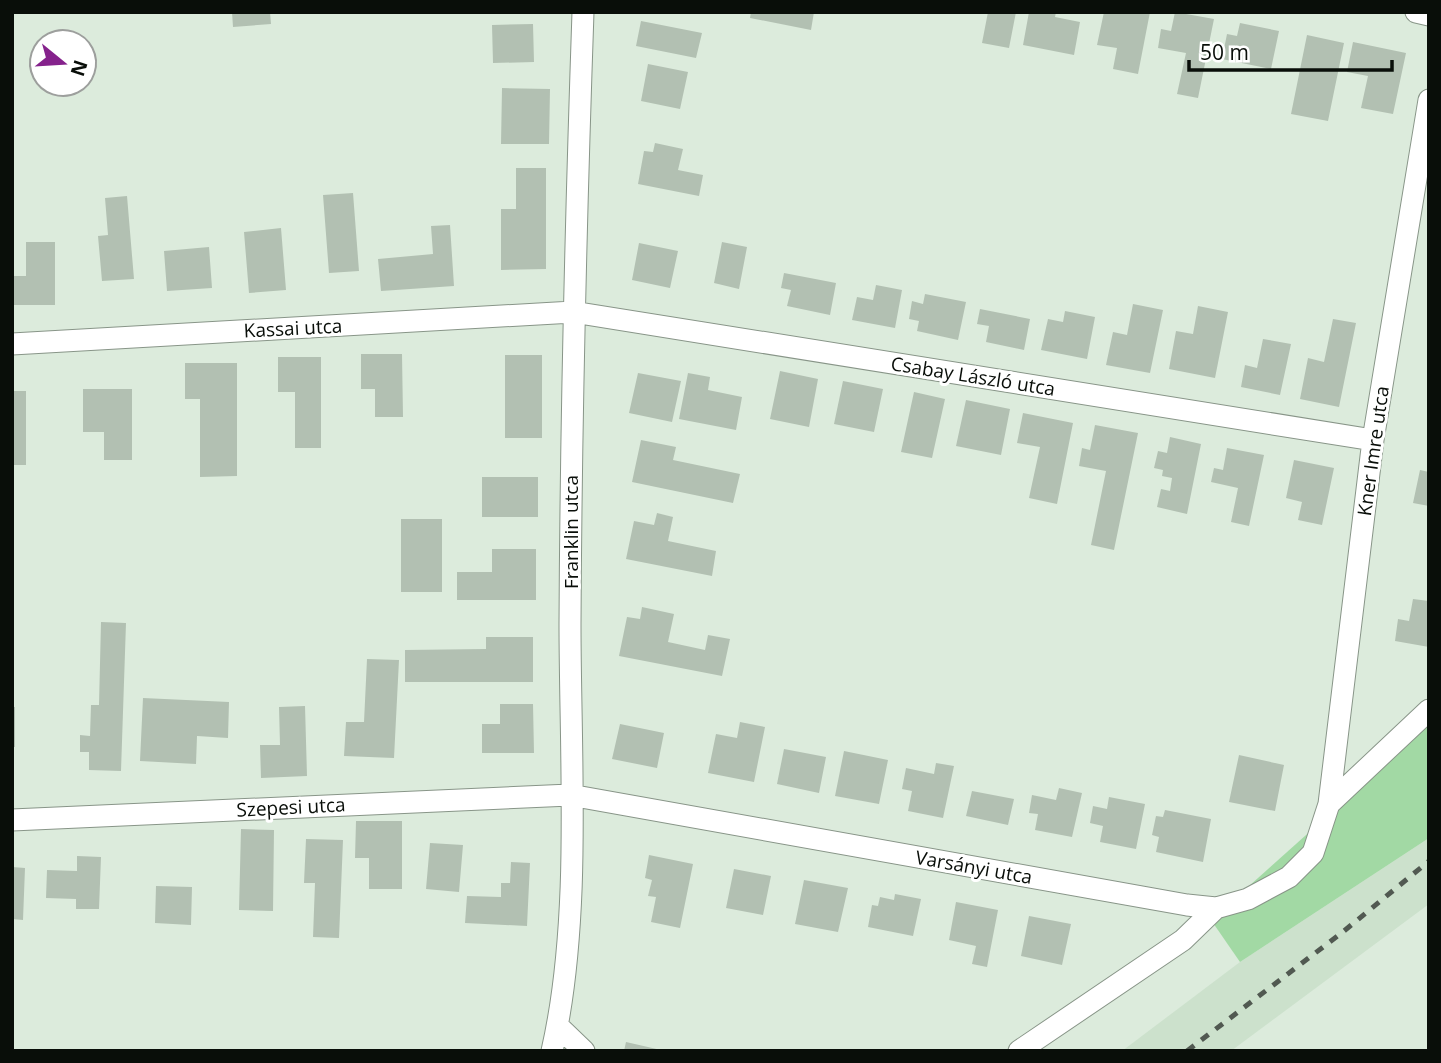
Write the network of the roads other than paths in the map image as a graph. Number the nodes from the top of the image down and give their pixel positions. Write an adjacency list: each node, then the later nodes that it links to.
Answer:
1 (583, 12): 5 (street, Franklin utca)
2 (1416, 12): 3 (street)
3 (1429, 15)
4 (1429, 100): 7 (street, Kner Imre utca)
5 (573, 312): 6 (street, Kassai utca); 7 (street, Csabay László utca); 9 (street, Franklin utca)
6 (12, 344)
7 (1373, 440): 10 (street, Kner Imre utca)
8 (1429, 710): 10 (street)
9 (570, 795): 11 (street, Szepesi utca); 12 (street, Varsányi utca); 13 (street, Franklin utca)
10 (1329, 804): 12 (street, Varsányi utca)
11 (12, 820)
12 (1216, 908): 16 (street)
13 (558, 1026): 14 (street, Franklin utca); 15 (street)
14 (552, 1051)
15 (584, 1051)
16 (1019, 1051)

